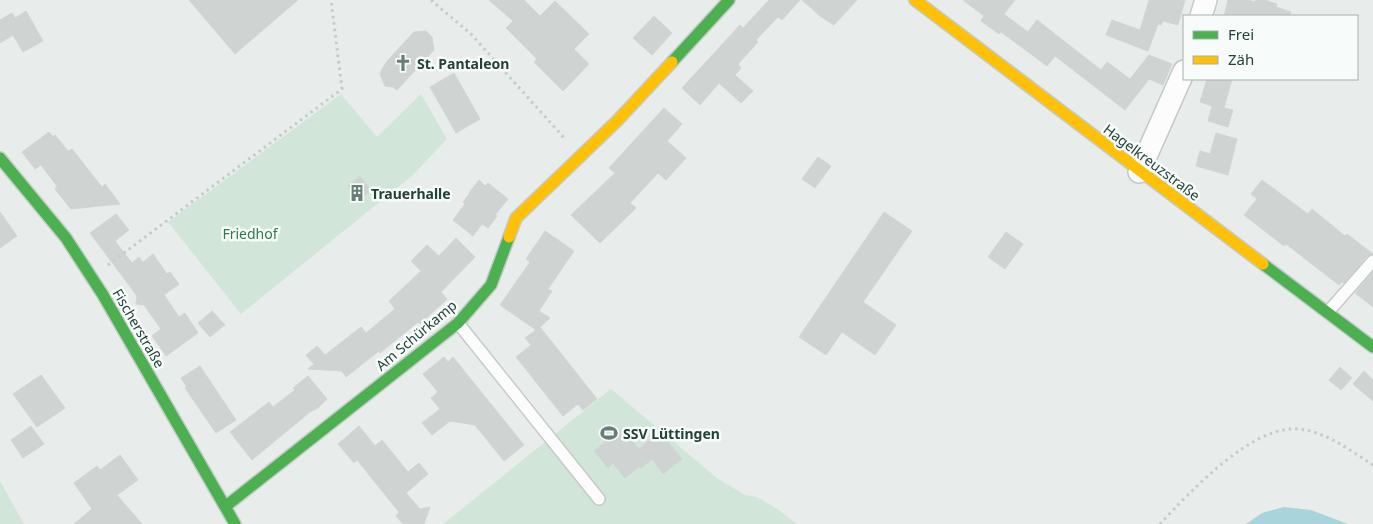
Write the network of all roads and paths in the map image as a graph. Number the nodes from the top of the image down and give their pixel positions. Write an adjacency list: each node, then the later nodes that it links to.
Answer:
1 (331, 0): 12 (path)
2 (431, 0): 8 (path)
3 (729, 0): 8 (street, Am Schürkamp)
4 (915, 0): 10 (street, Hagelkreuzstraße)
5 (1206, 0): 6 (street)
6 (1201, 15)
7 (1183, 73): 10 (street)
8 (580, 156): 14 (street, Am Schürkamp)
9 (0, 158): 12 (street, Fischerstraße)
10 (1139, 172): 13 (street, Hagelkreuzstraße)
11 (1373, 261): 13 (lane)
12 (92, 277): 18 (street, Fischerstraße)
13 (1328, 312): 15 (street, Hagelkreuzstraße)
14 (458, 323): 17 (lane); 18 (street, Am Schürkamp)
15 (1373, 347)
16 (1373, 465): 20 (path)
17 (598, 499)
18 (226, 506): 19 (street, Fischerstraße)
19 (235, 524)
20 (1160, 524)

